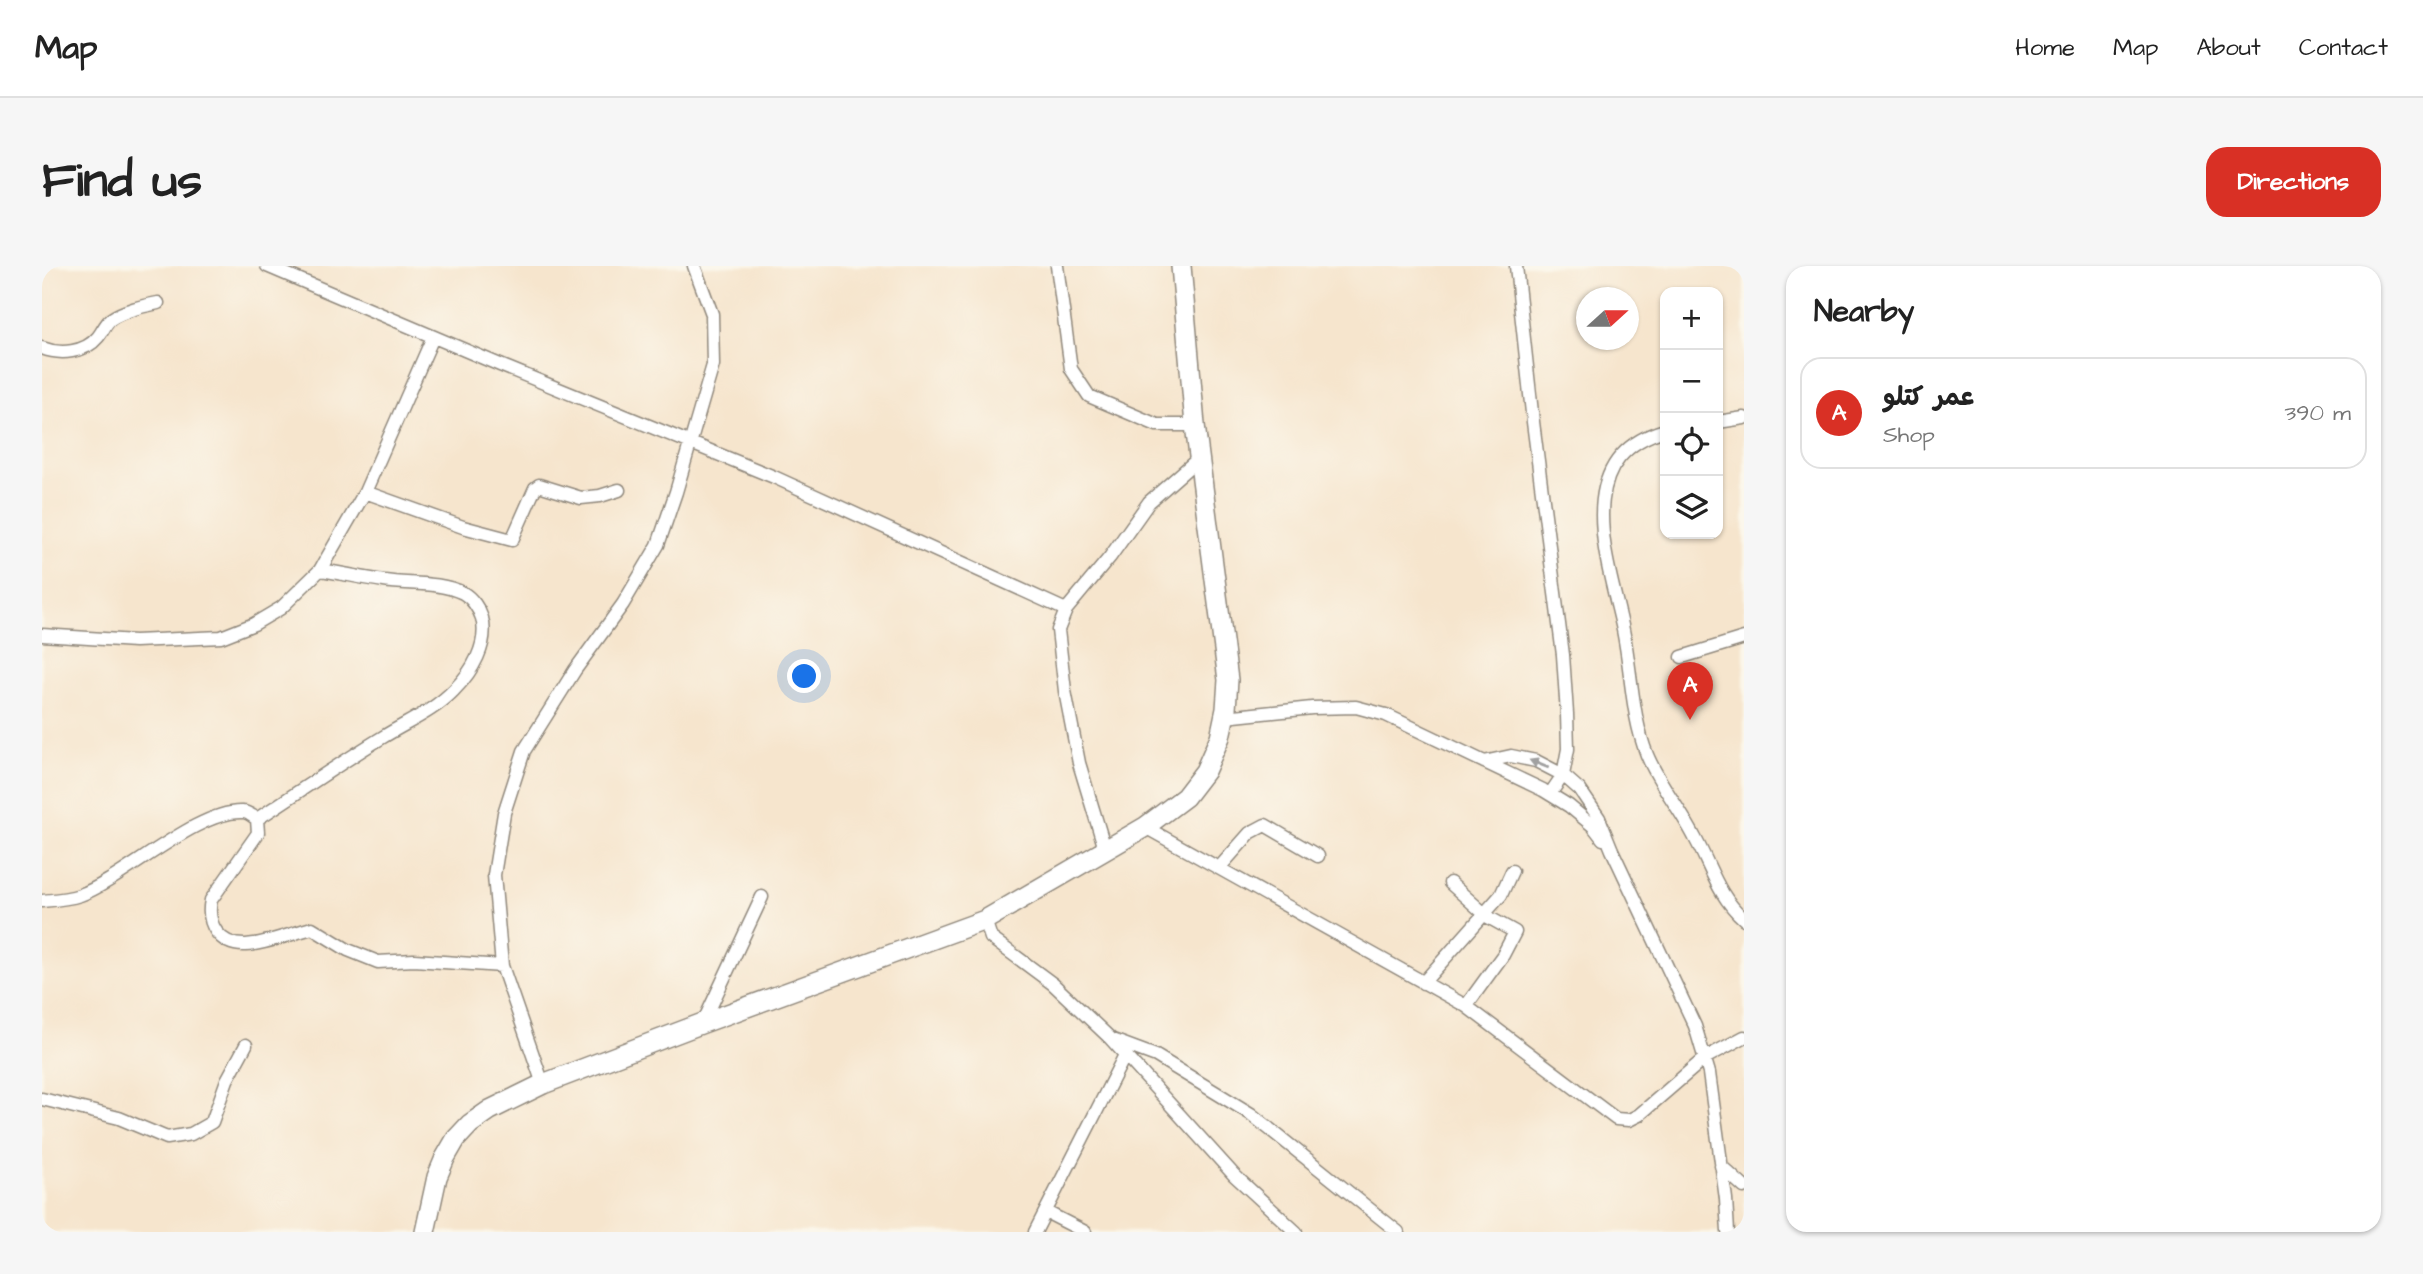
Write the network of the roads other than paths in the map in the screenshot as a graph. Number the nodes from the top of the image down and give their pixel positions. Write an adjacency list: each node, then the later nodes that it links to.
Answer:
1 (694, 266): 13 (street)
2 (1058, 266): 11 (street)
3 (1181, 266): 11 (street)
4 (1516, 266): 24 (street)
5 (277, 268): 7 (street)
6 (158, 303): 8 (street)
7 (433, 337): 13 (street); 16 (street)
8 (42, 348)
9 (1744, 418): 10 (street)
10 (1723, 421)
11 (1195, 425): 14 (street)
12 (1660, 432): 37 (street)
13 (690, 443): 18 (street); 39 (street)
14 (1199, 458): 18 (street); 22 (street)
15 (619, 490): 16 (street)
16 (365, 492): 17 (street)
17 (320, 570): 19 (street); 26 (street)
18 (1066, 610): 28 (street)
19 (42, 635)
20 (1744, 638): 21 (street)
21 (1682, 657)
22 (1225, 717): 23 (street); 27 (street)
23 (1484, 762): 24 (street, one-way to 23); 25 (street)
24 (1563, 775): 25 (street); 29 (street)
25 (1550, 794): 29 (street)
26 (257, 819): 35 (street); 39 (street)
27 (1145, 827): 28 (street); 31 (street)
28 (1105, 849): 38 (street)
29 (1612, 850): 47 (street)
30 (1318, 856): 31 (street)
31 (1219, 868): 40 (street)
32 (1512, 871): 36 (street)
33 (1450, 883): 36 (street)
34 (762, 897): 42 (street)
35 (42, 901)
36 (1484, 913): 40 (street); 41 (street)
37 (1744, 919)
38 (985, 920): 42 (street); 44 (street)
39 (502, 966): 48 (street)
40 (1423, 983): 41 (street)
41 (1466, 1006): 47 (street)
42 (703, 1023): 48 (street)
43 (1744, 1037): 47 (street)
44 (1110, 1038): 46 (street); 57 (street)
45 (246, 1045): 49 (street)
46 (1125, 1055): 52 (street); 56 (street)
47 (1705, 1058): 50 (street)
48 (543, 1084): 53 (street)
49 (42, 1099)
50 (1721, 1166): 51 (street); 58 (street)
51 (1744, 1187)
52 (1046, 1212): 54 (street); 55 (street)
53 (425, 1232)
54 (1035, 1232)
55 (1085, 1232)
56 (1296, 1232)
57 (1398, 1232)
58 (1728, 1232)

